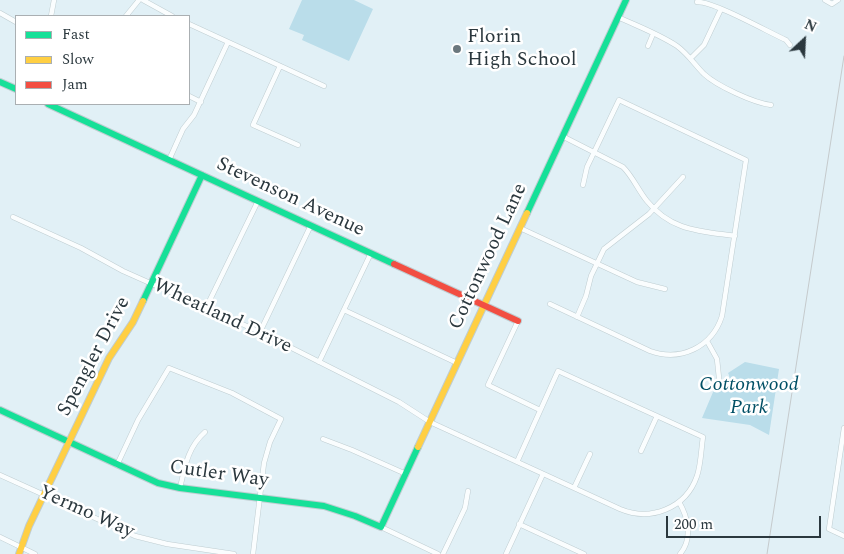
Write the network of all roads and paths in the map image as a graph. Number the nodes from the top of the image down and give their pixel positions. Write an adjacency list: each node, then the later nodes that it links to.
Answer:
1 (54, 0): 9 (street)
2 (141, 0): 10 (street); 11 (street)
3 (626, 0): 12 (street, Cottonwood Lane)
4 (825, 0): 5 (street)
5 (838, 0)
6 (697, 2): 7 (street)
7 (721, 9): 17 (street); 19 (street)
8 (0, 13): 13 (street)
9 (51, 15)
10 (127, 15)
11 (170, 15)
12 (618, 17): 15 (street); 28 (street, Cottonwood Lane)
13 (15, 21)
14 (190, 24): 16 (street)
15 (653, 34): 18 (street); 19 (street)
16 (228, 42): 20 (street); 25 (street)
17 (790, 45)
18 (648, 46)
19 (691, 58): 27 (street)
20 (280, 66): 22 (street); 29 (street)
21 (0, 82): 23 (street)
22 (324, 86)
23 (15, 89)
24 (190, 96): 25 (street)
25 (201, 102): 31 (street)
26 (50, 105): 31 (street, Stevenson Avenue)
27 (771, 105)
28 (562, 136): 30 (street); 39 (street, Cottonwood Lane)
29 (298, 145)
30 (594, 152): 34 (street); 36 (street); 40 (street)
31 (169, 160): 32 (street, Stevenson Avenue)
32 (202, 175): 35 (street, Stevenson Avenue); 43 (street, Spengler Drive)
33 (683, 177): 36 (street)
34 (583, 185)
35 (258, 201): 38 (street, Stevenson Avenue); 47 (street)
36 (654, 209): 40 (street); 42 (street)
37 (12, 216): 43 (street, Wheatland Drive)
38 (311, 226): 41 (street, Stevenson Avenue); 51 (street)
39 (520, 228): 42 (street); 46 (street, Cottonwood Lane)
40 (735, 236): 52 (street)
41 (371, 253): 46 (street, Stevenson Avenue); 48 (street)
42 (596, 263): 44 (street); 49 (street)
43 (151, 284): 47 (street, Wheatland Drive); 63 (street, Spengler Drive)
44 (665, 289)
45 (550, 304): 49 (street)
46 (484, 306): 50 (street, Stevenson Avenue); 54 (street, Cottonwood Lane)
47 (206, 308): 51 (street, Wheatland Drive)
48 (344, 310): 53 (street); 54 (street)
49 (577, 317): 52 (street)
50 (518, 322): 57 (street)
51 (260, 332): 53 (street, Wheatland Drive)
52 (707, 341): 55 (street)
53 (319, 362): 59 (street, Wheatland Drive)
54 (457, 363): 59 (street, Cottonwood Lane)
55 (719, 378)
56 (0, 410): 63 (street, Cutler Way)
57 (540, 410): 58 (street); 66 (street)
58 (657, 416): 64 (street); 78 (street)
59 (430, 422): 66 (street, Wheatland Drive); 70 (street, Cottonwood Lane)
60 (844, 428): 68 (street)
61 (205, 432): 73 (street)
62 (323, 440): 70 (street)
63 (69, 442): 67 (street, Cutler Way); 76 (street, Spengler Drive)
64 (641, 451)
65 (590, 454): 74 (street)
66 (517, 462): 71 (street, Wheatland Drive)
67 (117, 465): 73 (street, Cutler Way); 77 (street)
68 (838, 466): 69 (street); 81 (street)
69 (844, 469)
70 (406, 474): 80 (street, Cottonwood Lane)
71 (542, 474): 74 (street, Wheatland Drive); 79 (street)
72 (0, 475): 76 (street, Yermo Way)
73 (180, 488): 77 (street, Cutler Way)
74 (574, 488): 78 (street, Wheatland Drive)
75 (468, 491): 89 (street)
76 (44, 495): 83 (street, Spengler Drive); 86 (street, Yermo Way)
77 (260, 497): 80 (street, Cutler Way); 87 (street)
78 (679, 502): 92 (street)
79 (519, 524): 84 (street); 90 (street)
80 (381, 527): 88 (street, Cutler Way)
81 (844, 536)
82 (0, 537): 83 (street)
83 (20, 551): 85 (street)
84 (574, 552): 91 (street)
85 (36, 554)
86 (234, 554)
87 (252, 554)
88 (438, 554)
89 (443, 554)
90 (506, 554)
91 (584, 554)
92 (680, 554)

